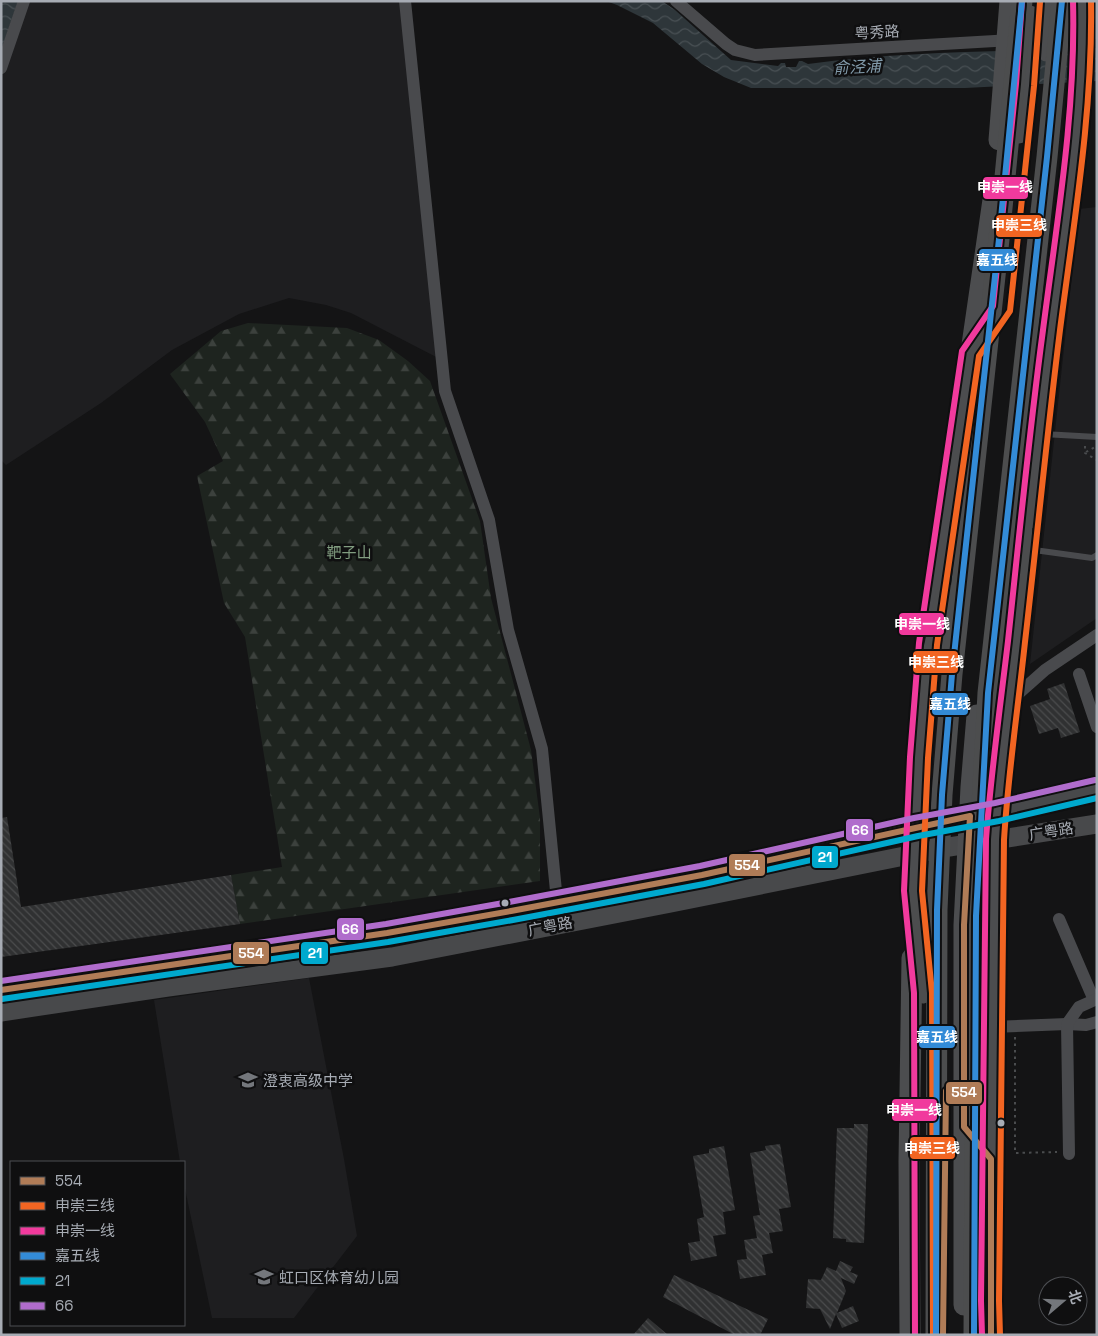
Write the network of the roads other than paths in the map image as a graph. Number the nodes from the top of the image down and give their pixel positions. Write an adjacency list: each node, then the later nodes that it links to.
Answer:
1 (24, 1): 13 (street)
2 (405, 1): 44 (street)
3 (676, 1): 12 (street, 粤秀路)
4 (1010, 1): 12 (main road)
5 (1022, 1): 15 (highway, bridge)
6 (1031, 1): 11 (main road)
7 (1050, 1): 11 (main road)
8 (1062, 1): 16 (highway, bridge)
9 (1082, 1): 10 (main road)
10 (1087, 38): 11 (street, 粤秀路); 18 (main road)
11 (1038, 44): 12 (street, 粤秀路); 14 (main road)
12 (1006, 46): 15 (main road)
13 (1, 68)
14 (1034, 84): 17 (main road); 20 (main road)
15 (1007, 104): 19 (main road); 32 (highway, bridge); 61 (highway, bridge)
16 (1047, 157): 24 (highway, bridge); 64 (highway, bridge)
17 (1001, 309): 19 (main road); 28 (main road)
18 (1052, 326): 20 (main road); 22 (main road)
19 (971, 353): 25 (main road)
20 (1015, 368): 21 (main road)
21 (1011, 405): 24 (main road); 37 (main road)
22 (1039, 433): 23 (lane); 24 (main road)
23 (1097, 437)
24 (1029, 469): 26 (main road); 29 (highway)
25 (942, 548): 28 (main road); 32 (main road)
26 (1027, 549): 27 (lane); 29 (main road)
27 (1097, 555)
28 (970, 591): 37 (main road)
29 (1020, 617): 33 (main road)
30 (1097, 635): 33 (street)
31 (1079, 674): 34 (street)
32 (924, 695): 39 (main road)
33 (1010, 701): 36 (main road)
34 (1097, 727)
35 (1097, 789): 36 (main road, 广粤路)
36 (997, 812): 37 (main road, 广粤路); 40 (main road)
37 (960, 818): 39 (main road, 广粤路); 41 (main road)
38 (1097, 824): 40 (main road, 广粤路)
39 (916, 827): 42 (main road); 44 (main road, 广粤路)
40 (995, 840): 41 (main road, 广粤路); 51 (main road)
41 (959, 845): 42 (main road, 广粤路); 52 (main road); 54 (main road)
42 (914, 853): 43 (main road); 48 (main road, 广粤路)
43 (913, 891): 53 (main road); 60 (highway)
44 (557, 901): 46 (main road, 广粤路)
45 (1059, 919): 47 (street)
46 (1, 990)
47 (1095, 1000): 50 (street)
48 (1, 1012)
49 (1097, 1022): 50 (street)
50 (1067, 1024): 51 (street); 55 (street)
51 (992, 1027): 56 (main road)
52 (946, 1045): 53 (main road); 62 (main road)
53 (910, 1122): 57 (main road)
54 (964, 1126): 56 (main road); 63 (main road)
55 (1070, 1153)
56 (991, 1159): 58 (main road)
57 (910, 1296): 59 (main road); 60 (main road)
58 (990, 1301): 65 (main road); 66 (main road)
59 (910, 1335)
60 (925, 1335)
61 (936, 1335)
62 (943, 1335)
63 (965, 1335)
64 (974, 1335)
65 (978, 1335)
66 (991, 1335)

